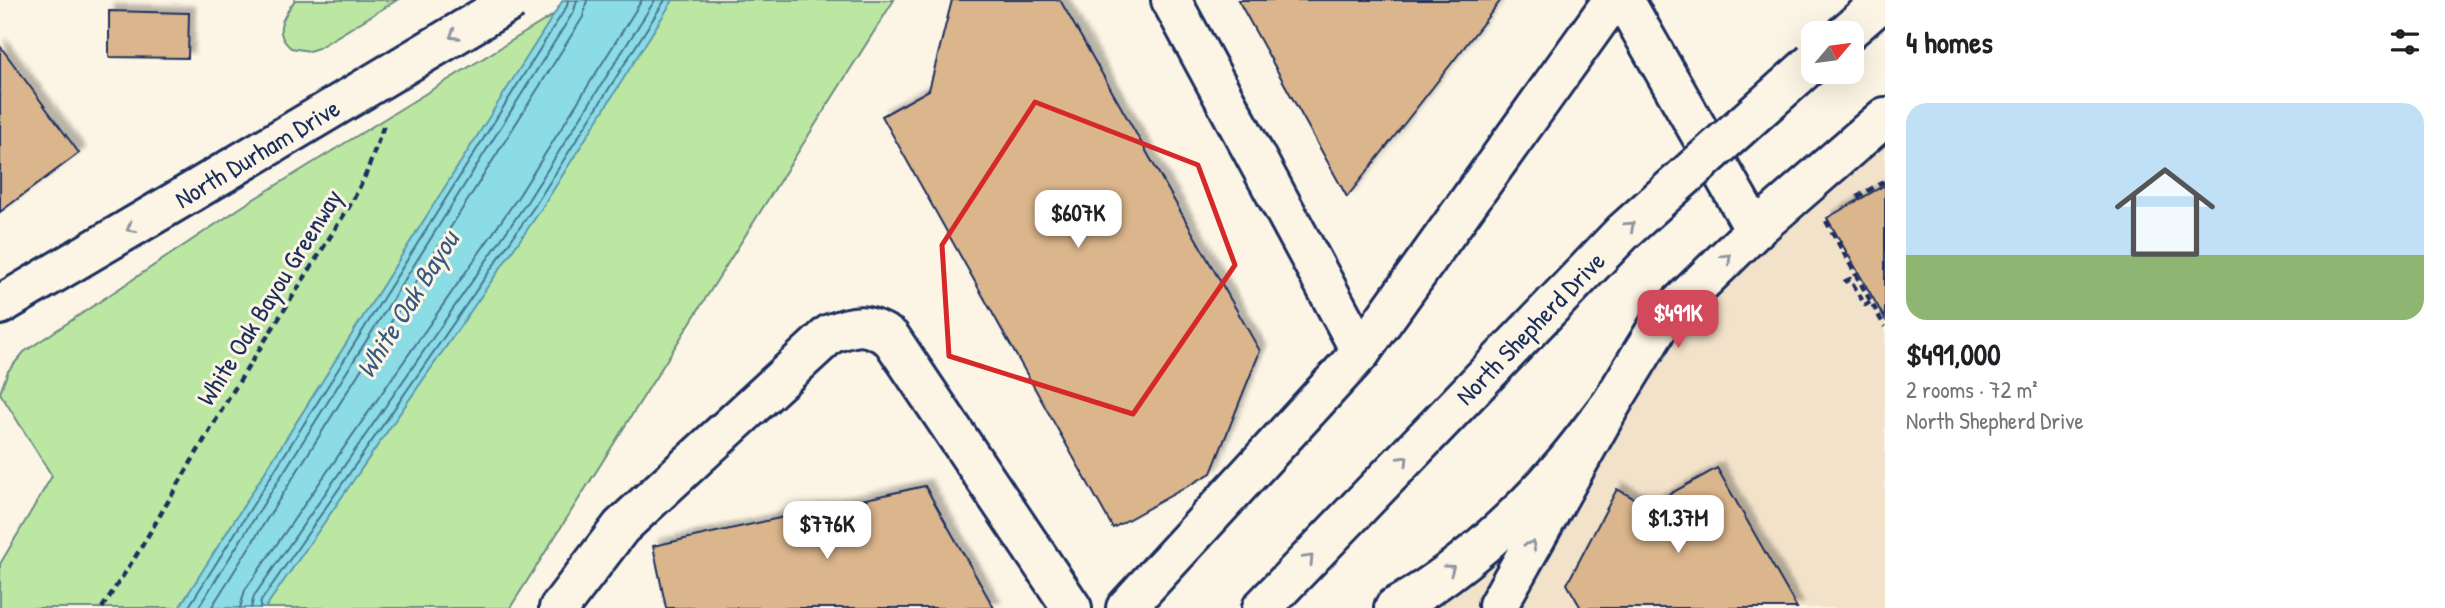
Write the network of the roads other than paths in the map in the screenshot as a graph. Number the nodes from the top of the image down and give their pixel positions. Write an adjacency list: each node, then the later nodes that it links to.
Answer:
1 (513, 0): 10 (main road, North Durham Drive, one-way to 10, bridge)
2 (1171, 0): 11 (main road)
3 (1613, 0): 11 (main road)
4 (1624, 0): 9 (main road)
5 (1884, 0): 6 (main road)
6 (1860, 21)
7 (1801, 73): 17 (main road, North Shepherd Drive, one-way to 7, bridge)
8 (1885, 117): 9 (main road)
9 (1755, 230): 12 (main road, one-way to 9)
10 (0, 305)
11 (1361, 352): 16 (main road)
12 (1611, 404): 13 (main road, one-way to 12); 18 (main road, one-way to 12)
13 (1498, 605)
14 (559, 608): 15 (main road)
15 (1072, 608)
16 (1126, 608)
17 (1262, 608)
18 (1394, 608)

